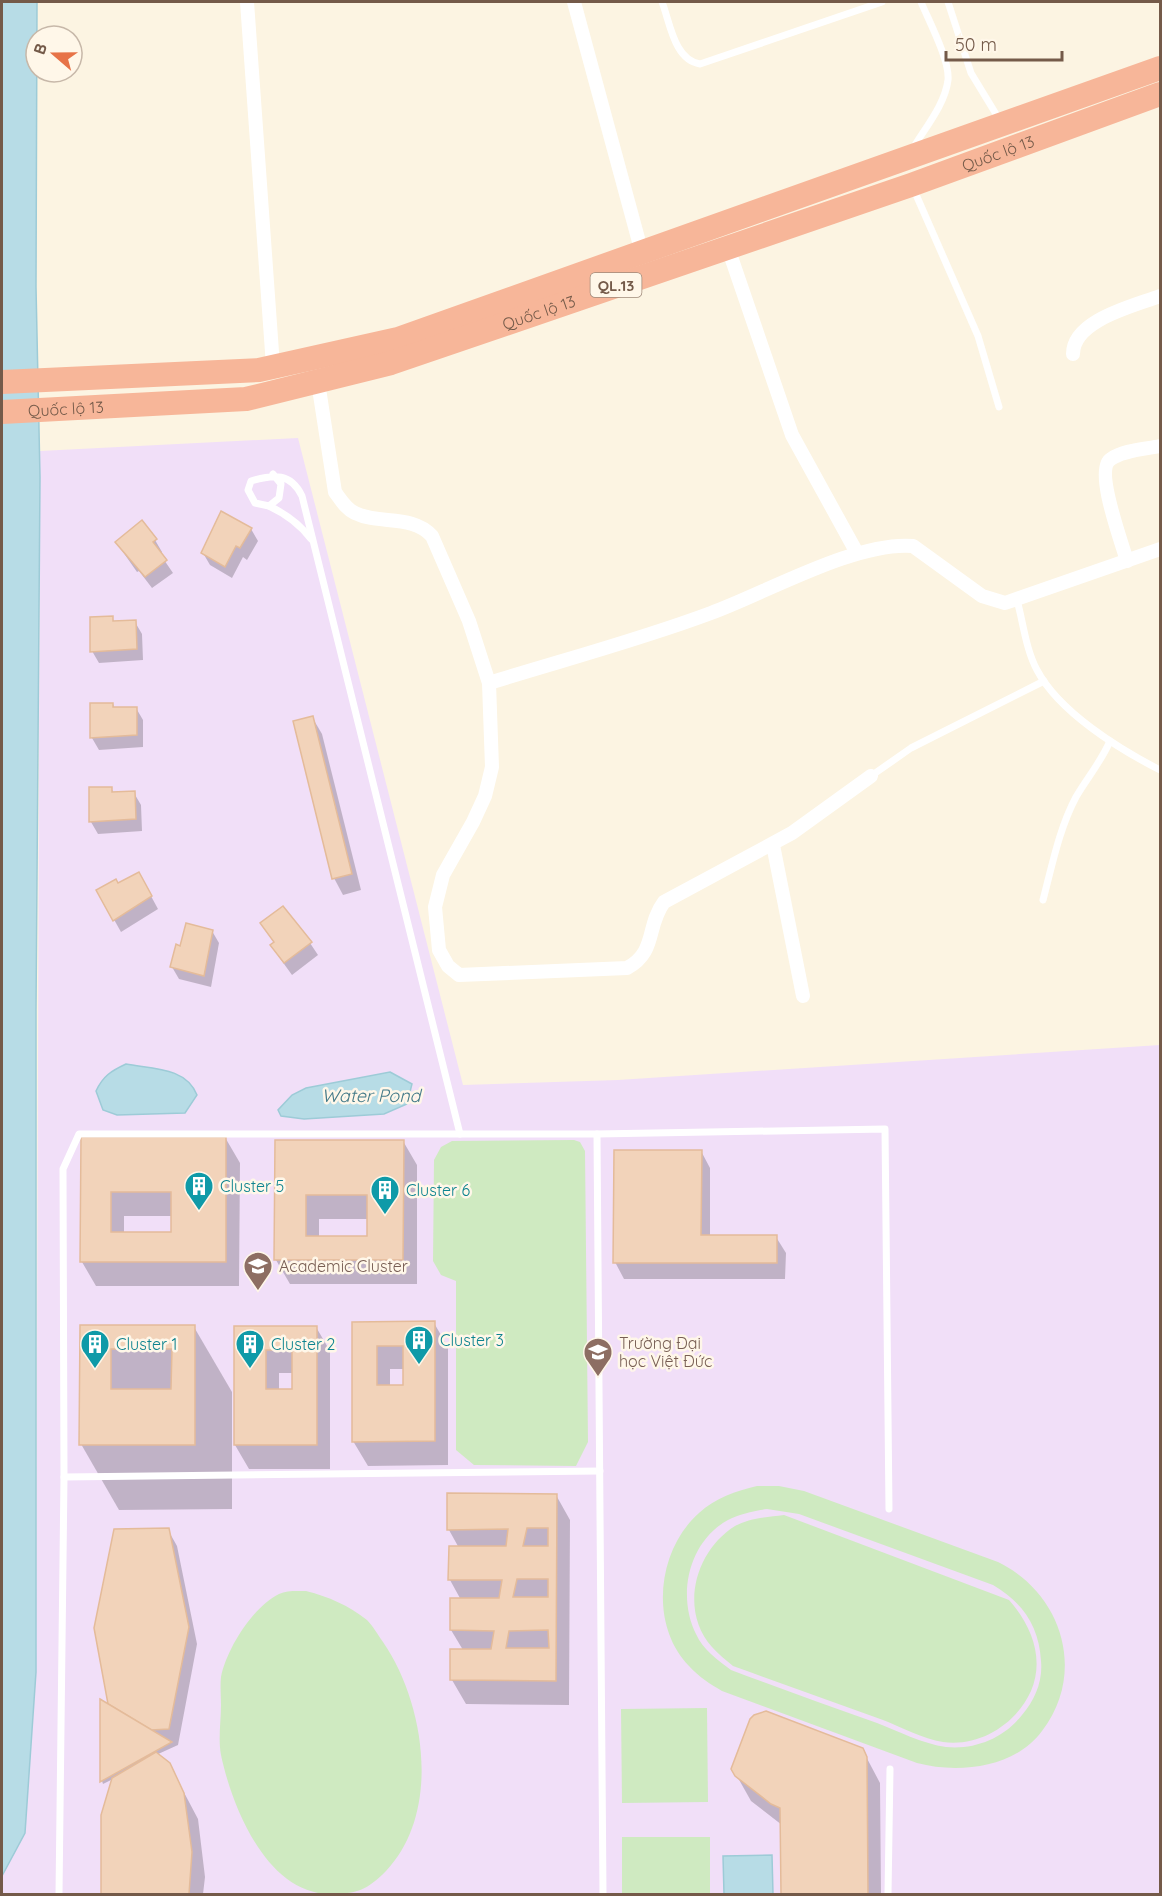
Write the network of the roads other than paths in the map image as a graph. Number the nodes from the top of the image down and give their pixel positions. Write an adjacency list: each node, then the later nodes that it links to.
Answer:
1 (247, 2): 16 (street)
2 (574, 2): 13 (street)
3 (663, 2): 4 (lane)
4 (882, 2)
5 (921, 2): 10 (lane)
6 (948, 2): 9 (lane)
7 (1161, 68): 9 (highway, Quốc lộ 13 / QL.13)
8 (1161, 94): 11 (highway, Quốc lộ 13 / QL.13)
9 (1002, 124): 10 (highway, Quốc lộ 13 / QL.13)
10 (908, 158): 13 (highway, Quốc lộ 13 / QL.13)
11 (911, 185): 12 (highway, Quốc lộ 13 / QL.13); 19 (lane)
12 (728, 248): 18 (highway, Quốc lộ 13 / QL.13); 26 (street)
13 (642, 254): 16 (highway, Quốc lộ 13 / QL.13)
14 (1161, 296): 15 (street)
15 (1072, 354)
16 (273, 366): 17 (highway, Quốc lộ 13 / QL.13)
17 (2, 382)
18 (318, 382): 20 (highway, Quốc lộ 13 / QL.13); 30 (street)
19 (999, 408)
20 (2, 412)
21 (1161, 446): 27 (street)
22 (273, 474): 23 (lane); 23 (lane); 24 (lane)
23 (269, 506): 24 (lane)
24 (315, 546): 37 (lane)
25 (1161, 549): 27 (street)
26 (857, 553): 28 (street); 30 (street)
27 (1127, 561): 28 (street)
28 (1017, 600): 29 (lane)
29 (1044, 681): 31 (lane); 33 (lane)
30 (489, 683): 34 (street)
31 (1110, 741): 32 (lane); 35 (lane)
32 (1161, 770)
33 (871, 776): 34 (street)
34 (773, 845): 36 (street)
35 (1043, 900)
36 (802, 996)
37 (460, 1134): 38 (lane); 40 (lane)
38 (597, 1134): 39 (lane); 41 (lane)
39 (600, 1472): 40 (lane); 44 (lane)
40 (64, 1477): 43 (lane)
41 (889, 1509)
42 (890, 1769): 45 (lane)
43 (59, 1894)
44 (603, 1894)
45 (888, 1894)

